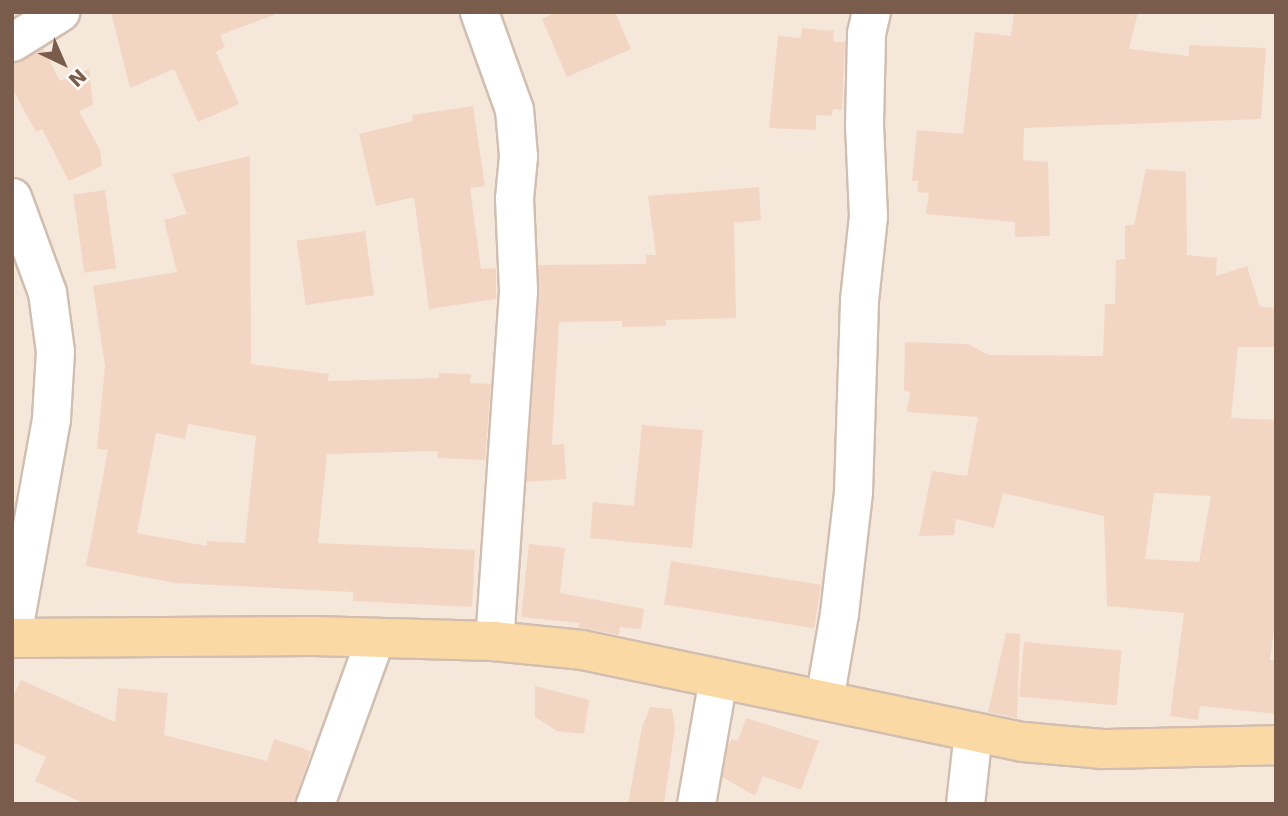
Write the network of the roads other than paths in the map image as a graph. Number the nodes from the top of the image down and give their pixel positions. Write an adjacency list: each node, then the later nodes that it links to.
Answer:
1 (60, 12): 4 (street)
2 (479, 12): 8 (street)
3 (871, 12): 10 (street)
4 (12, 42)
5 (12, 197): 6 (street)
6 (12, 637): 7 (main road)
7 (375, 638): 8 (main road); 13 (street)
8 (494, 641): 9 (main road)
9 (718, 678): 10 (main road); 14 (street)
10 (824, 700): 11 (main road)
11 (973, 731): 12 (main road); 15 (street)
12 (1276, 745)
13 (315, 804)
14 (696, 804)
15 (965, 804)

